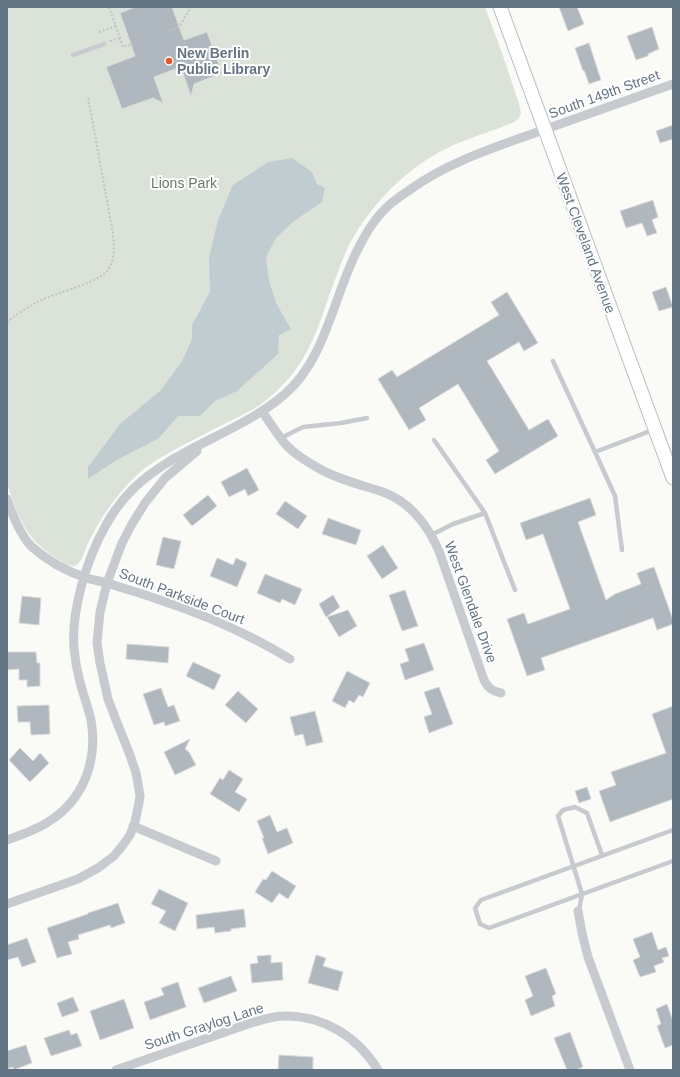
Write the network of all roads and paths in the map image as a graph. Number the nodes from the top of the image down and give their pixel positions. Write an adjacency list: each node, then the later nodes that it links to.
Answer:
1 (109, 7): 4 (path)
2 (191, 7): 5 (path)
3 (500, 7): 12 (main road, West Cleveland Avenue)
4 (116, 26): 6 (path); 8 (path)
5 (170, 31)
6 (100, 32)
7 (104, 44): 9 (lane)
8 (133, 44)
9 (74, 55)
10 (673, 84): 12 (street, South 149th Street)
11 (88, 97): 13 (path)
12 (544, 130): 15 (street, South 149th Street); 17 (main road, West Cleveland Avenue)
13 (7, 322)
14 (553, 361): 21 (lane)
15 (262, 411): 18 (street, South 149th Street); 19 (street, West Glendale Drive)
16 (367, 418): 19 (lane)
17 (655, 430): 21 (lane); 22 (main road, West Cleveland Avenue)
18 (214, 438): 27 (street); 28 (street)
19 (281, 438): 25 (street, West Glendale Drive)
20 (434, 440): 24 (lane)
21 (595, 452): 26 (lane)
22 (673, 478)
23 (7, 499): 27 (street, South Parkside Court)
24 (485, 513): 25 (lane); 29 (lane)
25 (431, 535): 31 (street, West Glendale Drive)
26 (622, 550)
27 (84, 577): 28 (street, South Parkside Court); 34 (street)
28 (107, 583): 30 (street, South Parkside Court); 32 (street)
29 (515, 590)
30 (290, 659)
31 (501, 693)
32 (133, 826): 36 (street); 40 (street)
33 (673, 830): 35 (lane)
34 (7, 840)
35 (602, 856): 38 (lane); 38 (lane)
36 (216, 861)
37 (673, 861): 39 (lane)
38 (574, 866): 39 (lane); 39 (lane)
39 (582, 894): 41 (lane)
40 (7, 904)
41 (578, 911): 44 (street)
42 (116, 1070): 43 (street, South Graylog Lane)
43 (378, 1070)
44 (630, 1070)

